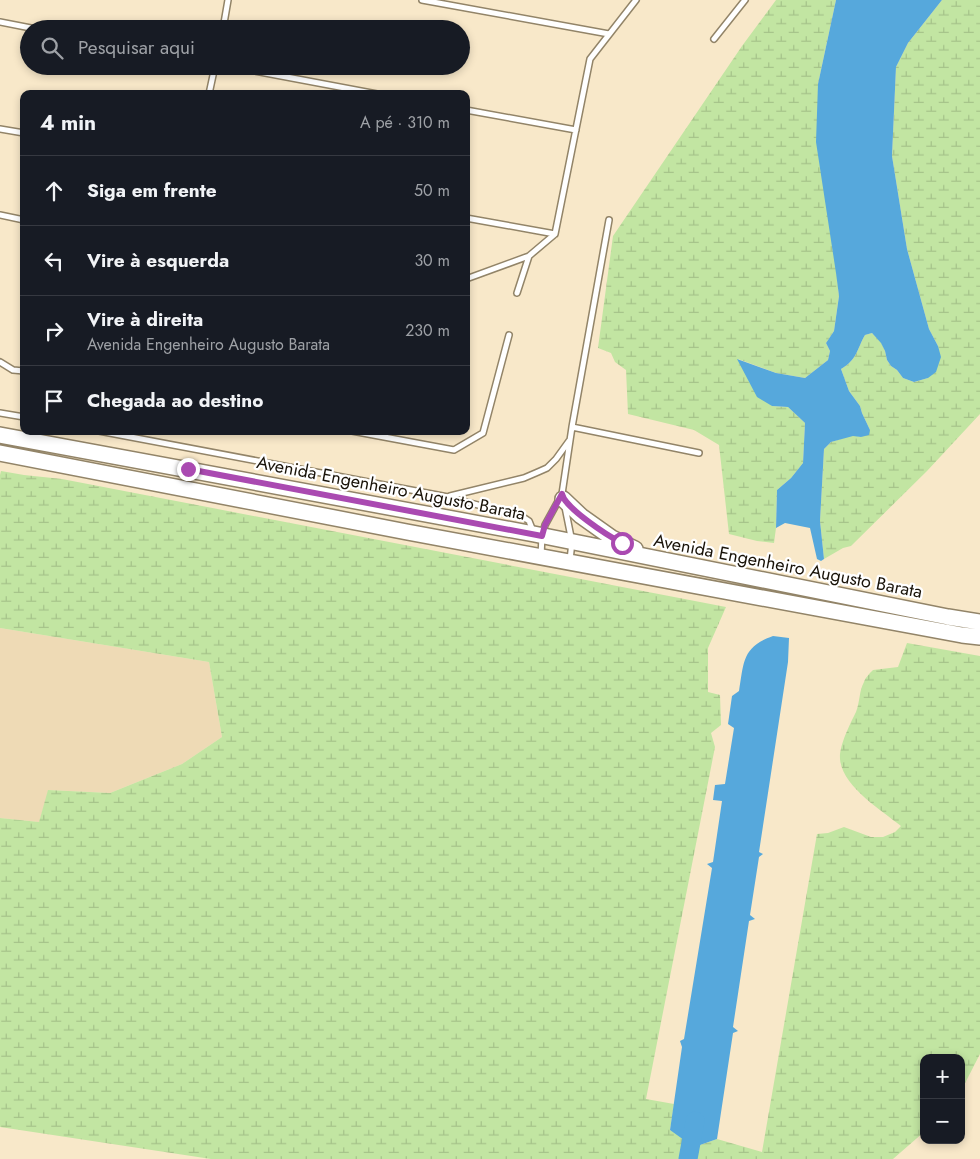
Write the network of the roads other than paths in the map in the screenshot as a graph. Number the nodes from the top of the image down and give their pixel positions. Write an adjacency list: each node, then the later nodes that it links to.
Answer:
1 (228, 0): 5 (lane)
2 (422, 0): 8 (lane)
3 (636, 0): 8 (lane)
4 (745, 0): 9 (lane)
5 (225, 20)
6 (0, 22): 7 (lane)
7 (20, 26)
8 (609, 34): 16 (lane)
9 (714, 40)
10 (213, 75): 12 (lane)
11 (276, 75): 13 (lane)
12 (211, 90)
13 (356, 90)
14 (470, 111): 16 (lane)
15 (0, 129): 17 (lane)
16 (576, 130): 22 (lane)
17 (20, 133)
18 (0, 215): 19 (lane)
19 (20, 219)
20 (470, 219): 22 (lane)
21 (609, 220): 31 (lane)
22 (555, 234): 23 (lane)
23 (529, 256): 24 (lane); 25 (lane)
24 (470, 278)
25 (517, 293)
26 (510, 335): 34 (lane)
27 (0, 362): 28 (lane)
28 (20, 371)
29 (0, 413): 30 (lane)
30 (20, 416)
31 (572, 427): 35 (lane); 37 (lane)
32 (0, 435): 40 (main road, Avenida Engenheiro Augusto Barata)
33 (120, 435): 38 (lane)
34 (373, 435)
35 (570, 438): 38 (lane); 39 (lane)
36 (0, 453): 42 (main road, Avenida Engenheiro Augusto Barata)
37 (699, 453)
38 (448, 496): 40 (lane)
39 (562, 497): 40 (lane); 41 (lane); 43 (main road)
40 (538, 535): 41 (main road, Avenida Engenheiro Augusto Barata); 42 (lane)
41 (572, 542): 43 (main road, Avenida Engenheiro Augusto Barata); 44 (lane)
42 (541, 556): 44 (main road, Avenida Engenheiro Augusto Barata)
43 (654, 559): 45 (main road, Avenida Engenheiro Augusto Barata)
44 (570, 562): 46 (main road, Avenida Engenheiro Augusto Barata)
45 (980, 622)
46 (980, 637)

